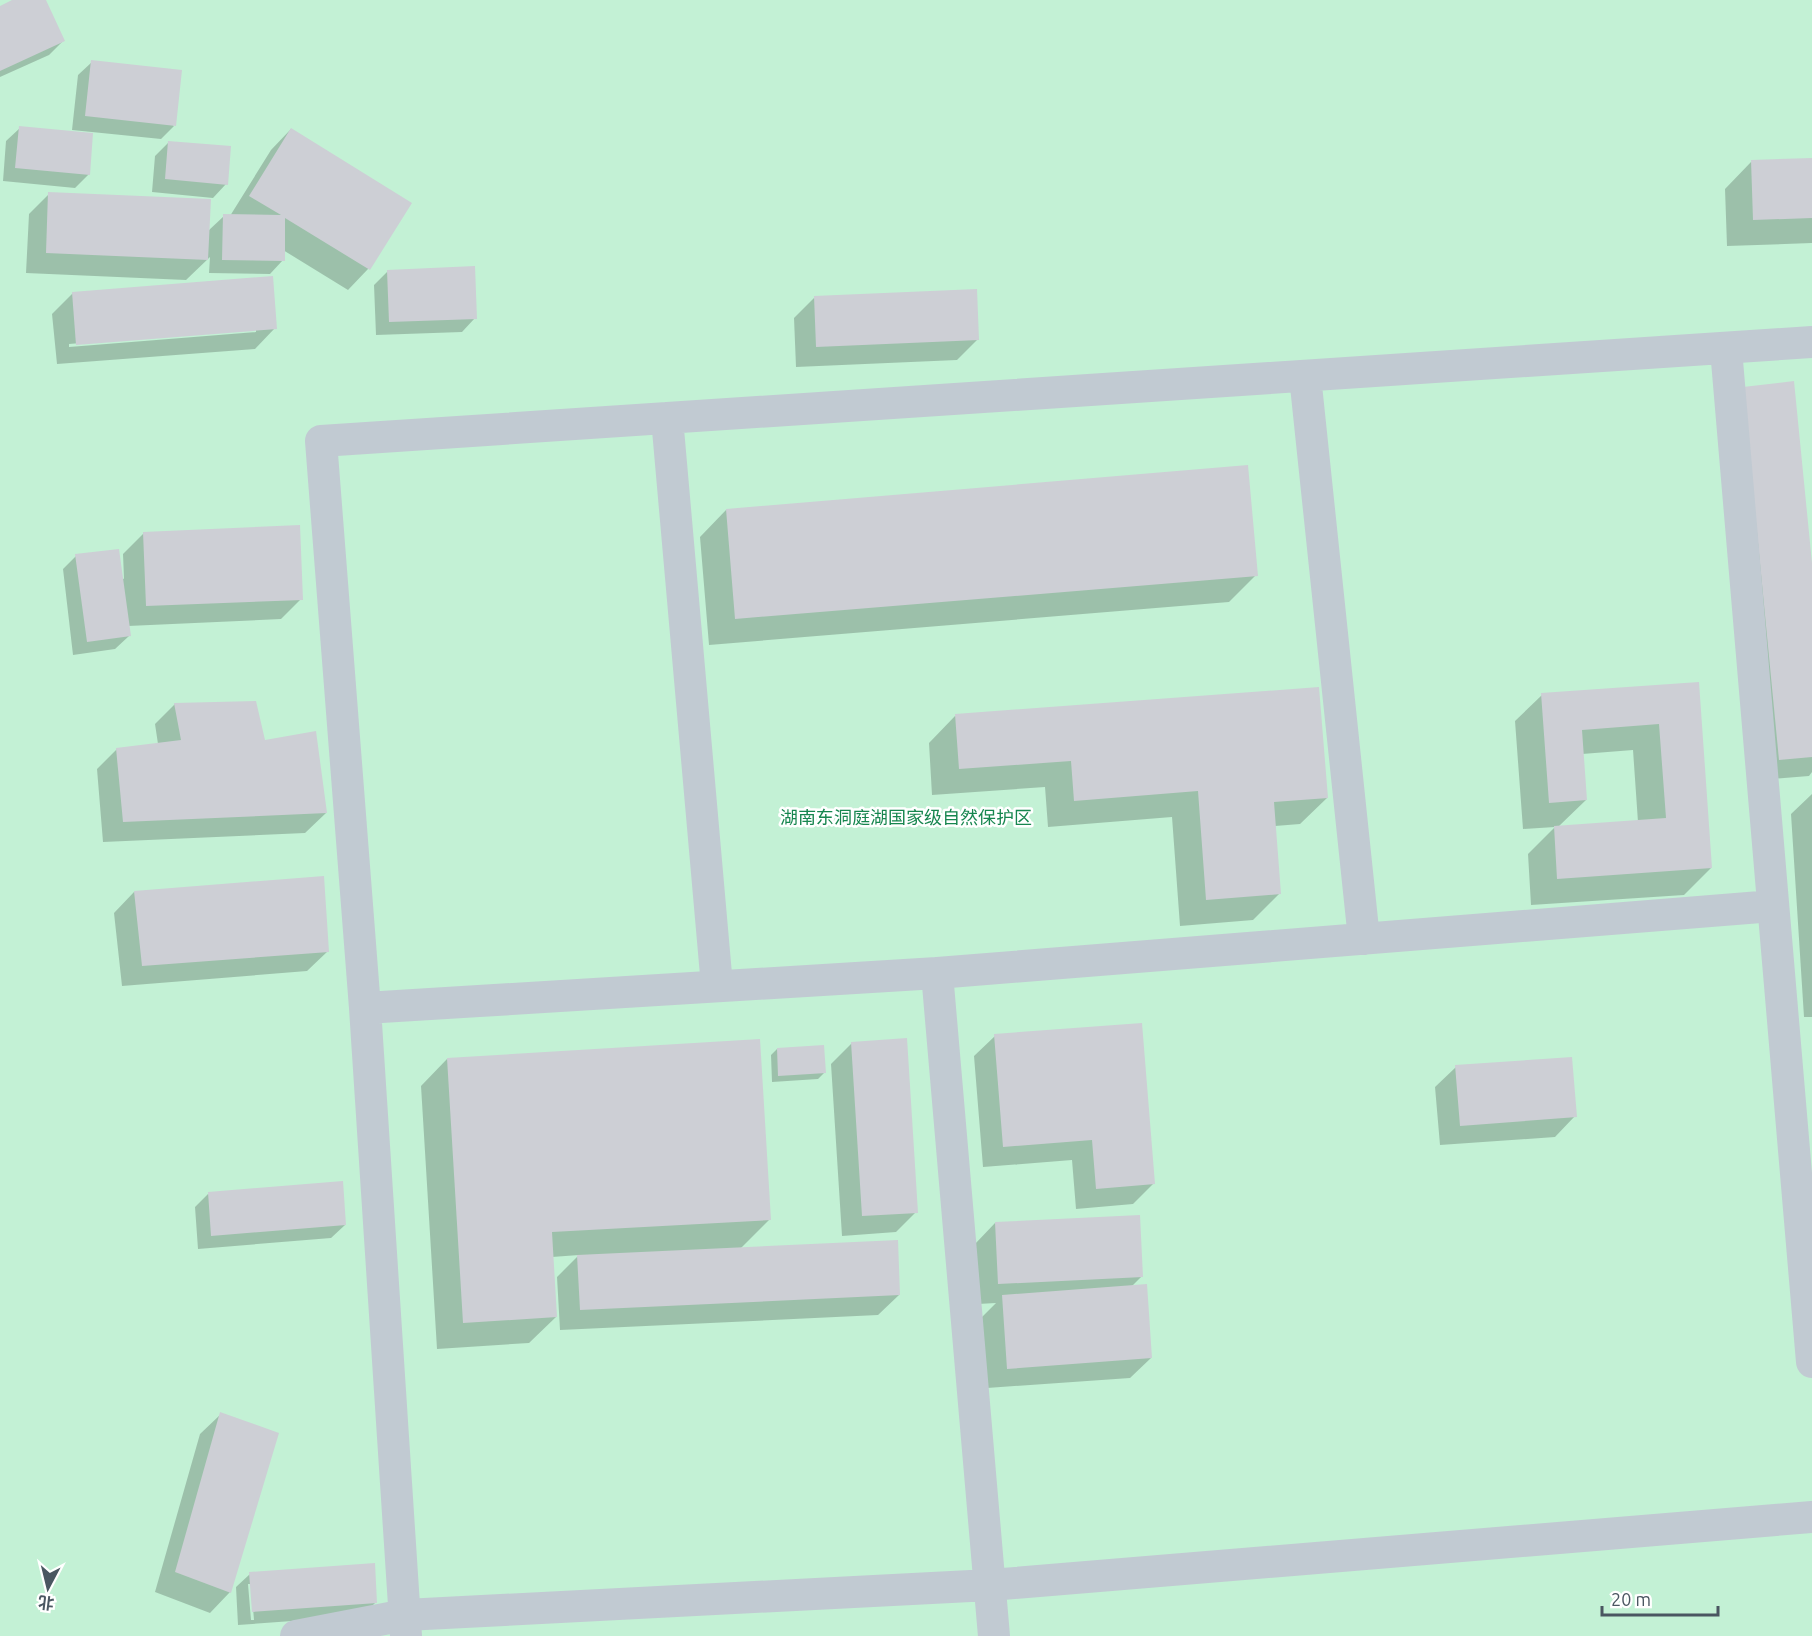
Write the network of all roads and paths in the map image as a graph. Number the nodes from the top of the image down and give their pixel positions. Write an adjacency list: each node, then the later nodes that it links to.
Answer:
1 (1812, 342): 2 (street)
2 (1726, 349): 3 (street); 5 (street)
3 (1305, 376): 4 (street); 6 (street)
4 (667, 418): 8 (street); 9 (street)
5 (1773, 906): 6 (street); 10 (street)
6 (1364, 939): 7 (street)
7 (937, 973): 8 (street); 12 (street)
8 (717, 986): 9 (street)
9 (364, 1008): 13 (street)
10 (1812, 1362)
11 (1812, 1517): 12 (street)
12 (990, 1585): 13 (street); 15 (street)
13 (406, 1626): 14 (street)
14 (296, 1636)
15 (994, 1636)

